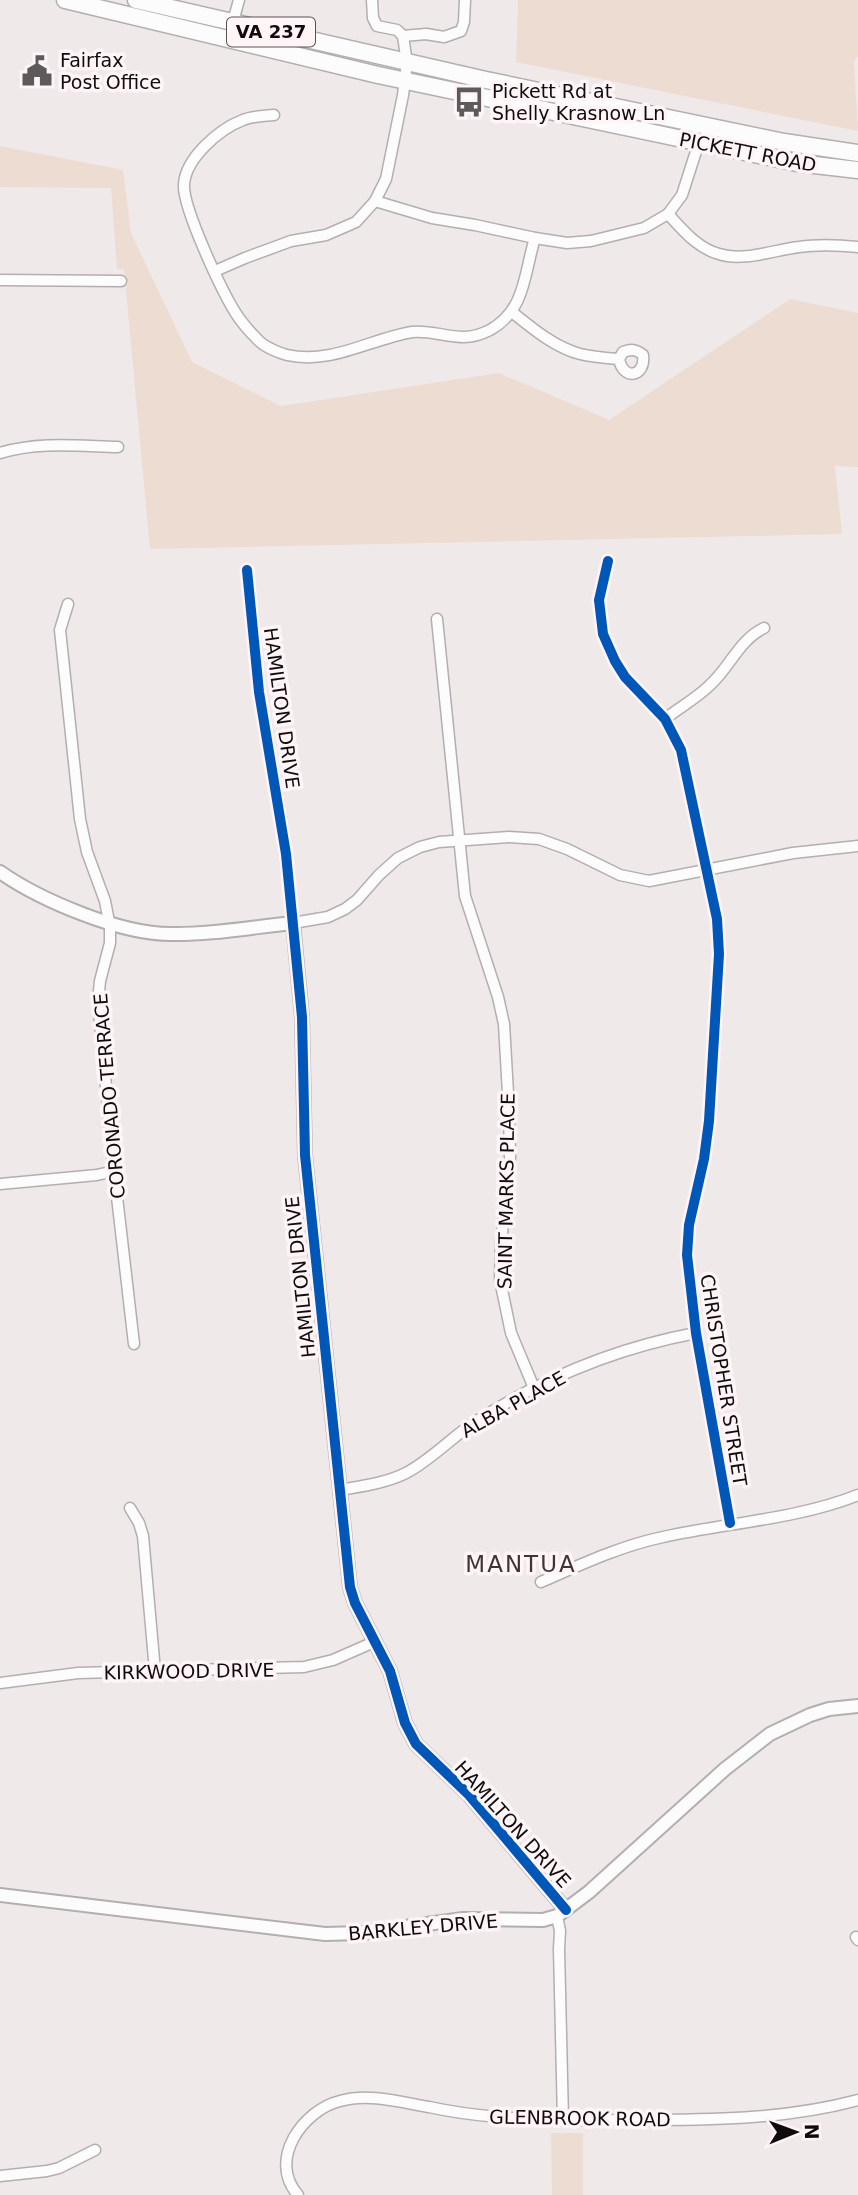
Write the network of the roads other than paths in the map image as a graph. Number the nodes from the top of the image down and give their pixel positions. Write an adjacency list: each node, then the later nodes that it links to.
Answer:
1 (65, 0): 8 (main road, PICKETT ROAD / VA 237)
2 (136, 0): 6 (main road, PICKETT ROAD / VA 237)
3 (239, 0): 6 (street)
4 (372, 0): 7 (street)
5 (465, 0): 7 (street)
6 (233, 23): 8 (street); 9 (main road, PICKETT ROAD / VA 237)
7 (403, 36): 9 (street)
8 (229, 40): 10 (main road, PICKETT ROAD / VA 237)
9 (407, 63): 10 (street); 12 (main road, PICKETT ROAD / VA 237)
10 (405, 81): 13 (main road, PICKETT ROAD / VA 237); 16 (street)
11 (274, 115): 20 (street)
12 (703, 125): 13 (street); 14 (main road, PICKETT ROAD / VA 237)
13 (699, 143): 15 (main road, PICKETT ROAD / VA 237); 17 (street)
14 (858, 153)
15 (858, 170)
16 (375, 201): 18 (street); 20 (street)
17 (668, 214): 18 (street); 19 (street)
18 (535, 238): 23 (street)
19 (858, 247)
20 (215, 271): 23 (street)
21 (0, 280): 22 (street)
22 (121, 281)
23 (512, 312): 24 (street)
24 (619, 359)
25 (118, 447): 26 (street)
26 (0, 453)
27 (608, 561): 32 (street, CHRISTOPHER STREET)
28 (247, 570): 38 (street, HAMILTON DRIVE)
29 (68, 604): 37 (street, CORONADO TERRACE)
30 (437, 619): 33 (street, SAINT MARKS PLACE)
31 (764, 628): 32 (street)
32 (665, 719): 35 (street, CHRISTOPHER STREET)
33 (459, 841): 35 (street); 38 (street); 43 (street, SAINT MARKS PLACE)
34 (858, 846): 35 (street)
35 (707, 870): 41 (street, CHRISTOPHER STREET)
36 (0, 872): 37 (street)
37 (109, 922): 38 (street); 39 (street, CORONADO TERRACE)
38 (293, 923): 44 (street, HAMILTON DRIVE)
39 (114, 1171): 40 (street); 42 (street, CORONADO TERRACE)
40 (0, 1184)
41 (696, 1333): 43 (street, ALBA PLACE); 47 (street, CHRISTOPHER STREET)
42 (134, 1344)
43 (534, 1388): 44 (street, ALBA PLACE)
44 (340, 1490): 49 (street, HAMILTON DRIVE)
45 (858, 1495): 47 (street)
46 (130, 1508): 50 (street)
47 (730, 1523): 48 (street)
48 (541, 1582)
49 (374, 1642): 50 (street, KIRKWOOD DRIVE); 54 (street, HAMILTON DRIVE)
50 (155, 1671): 51 (street, KIRKWOOD DRIVE)
51 (0, 1684)
52 (858, 1706): 54 (street)
53 (0, 1895): 54 (street, BARKLEY DRIVE)
54 (562, 1913): 56 (street, HAMILTON DRIVE)
55 (858, 2100): 56 (street, GLENBROOK ROAD)
56 (563, 2120): 59 (street, GLENBROOK ROAD)
57 (95, 2150): 58 (street)
58 (0, 2176)
59 (298, 2195)

